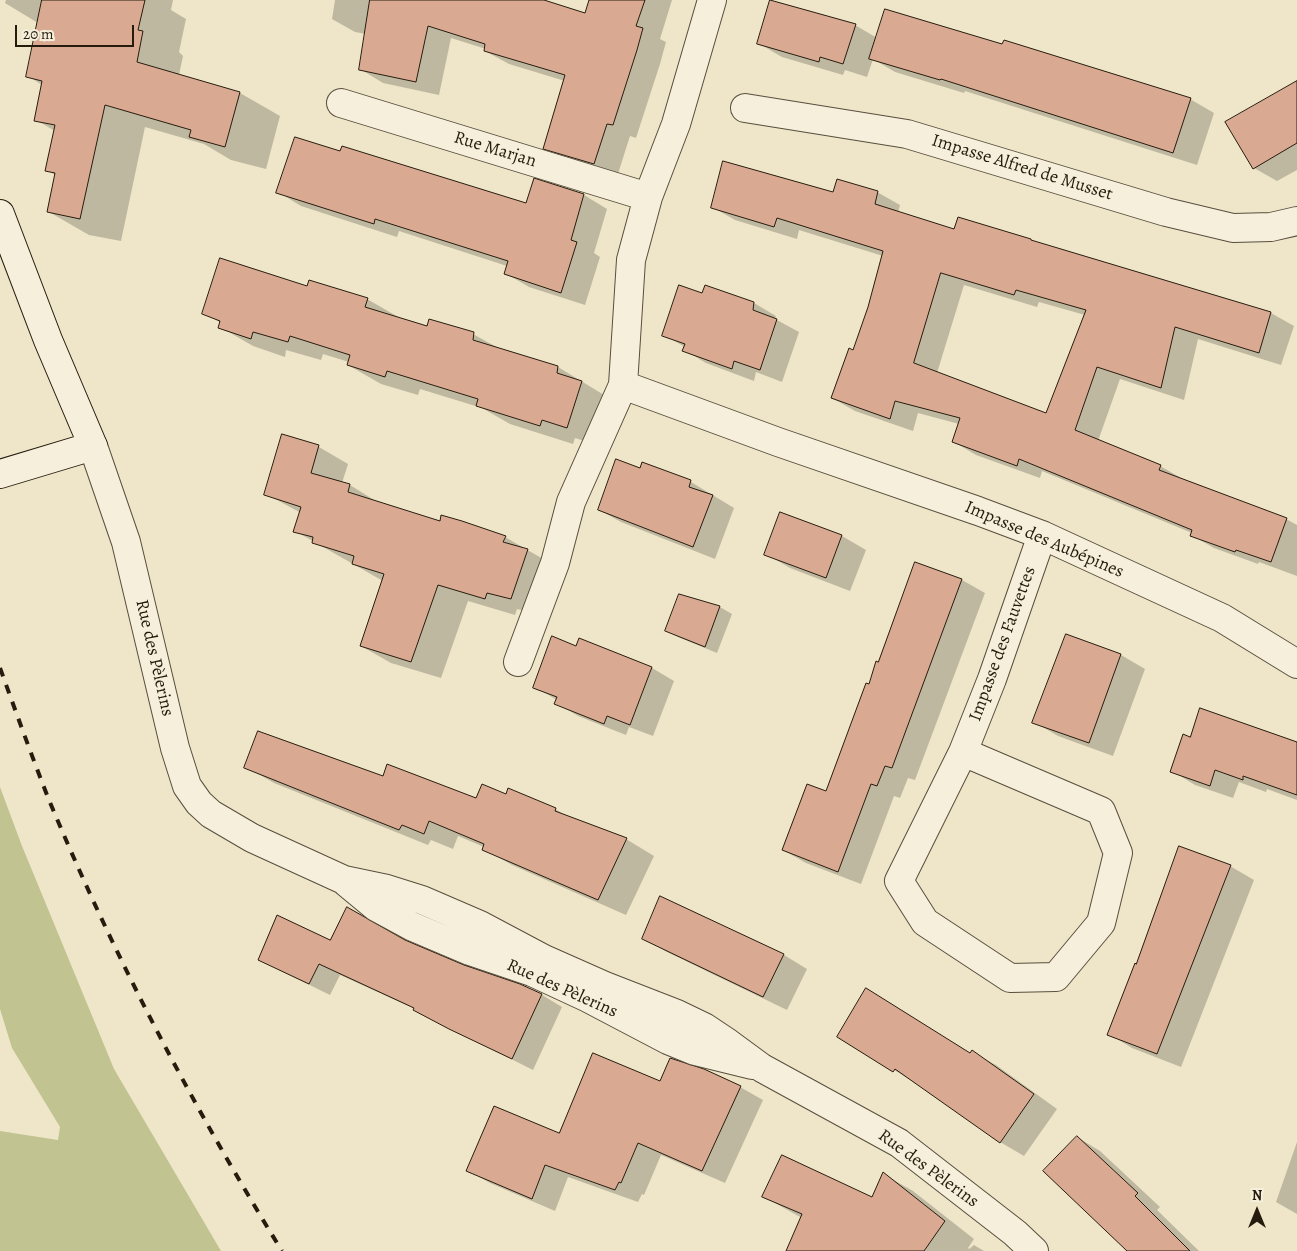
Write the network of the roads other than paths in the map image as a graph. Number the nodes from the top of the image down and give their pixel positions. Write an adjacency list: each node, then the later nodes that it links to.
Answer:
1 (712, 0): 4 (street)
2 (341, 102): 4 (street, Rue Marjan)
3 (745, 108): 6 (street, Impasse Alfred de Musset)
4 (648, 197): 7 (street)
5 (0, 214): 8 (street, Rue des Pèlerins)
6 (1297, 221)
7 (623, 385): 10 (street, Impasse des Aubépines); 11 (street)
8 (93, 446): 9 (street); 14 (street, Rue des Pèlerins)
9 (0, 474)
10 (1042, 535): 12 (street, Impasse des Aubépines); 13 (street, Impasse des Fauvettes)
11 (518, 662)
12 (1297, 664)
13 (963, 752): 13 (street, Impasse des Fauvettes)
14 (1034, 1251)

